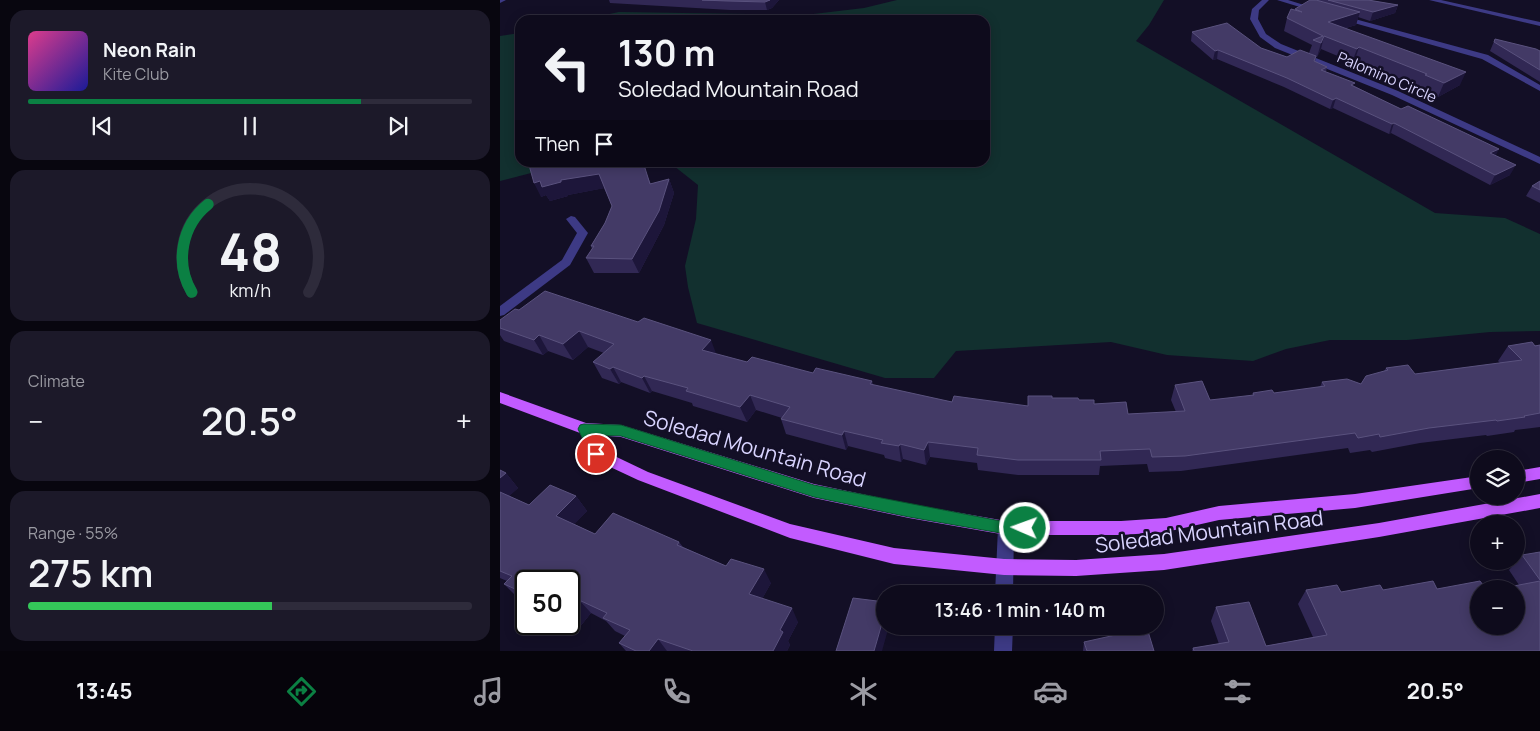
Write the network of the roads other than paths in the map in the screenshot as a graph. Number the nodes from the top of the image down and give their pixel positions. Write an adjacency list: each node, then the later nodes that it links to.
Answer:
1 (1266, 0): 8 (street, Palomino Circle)
2 (1280, 0): 4 (street)
3 (1432, 0): 6 (street)
4 (1326, 13)
5 (1336, 15): 7 (street)
6 (1540, 24)
7 (1540, 88)
8 (1540, 161)
9 (571, 218): 10 (street)
10 (500, 312)
11 (500, 396): 12 (main road, Soledad Mountain Road)
12 (584, 429): 17 (main road, Soledad Mountain Road); 18 (main road, Soledad Mountain Road)
13 (1540, 473): 14 (main road)
14 (1525, 476)
15 (1470, 483): 17 (main road, Soledad Mountain Road)
16 (1540, 501): 18 (main road, Soledad Mountain Road)
17 (1006, 528): 18 (street)
18 (1004, 567): 19 (street)
19 (1004, 585)
20 (1004, 635): 21 (street)
21 (1003, 651)

